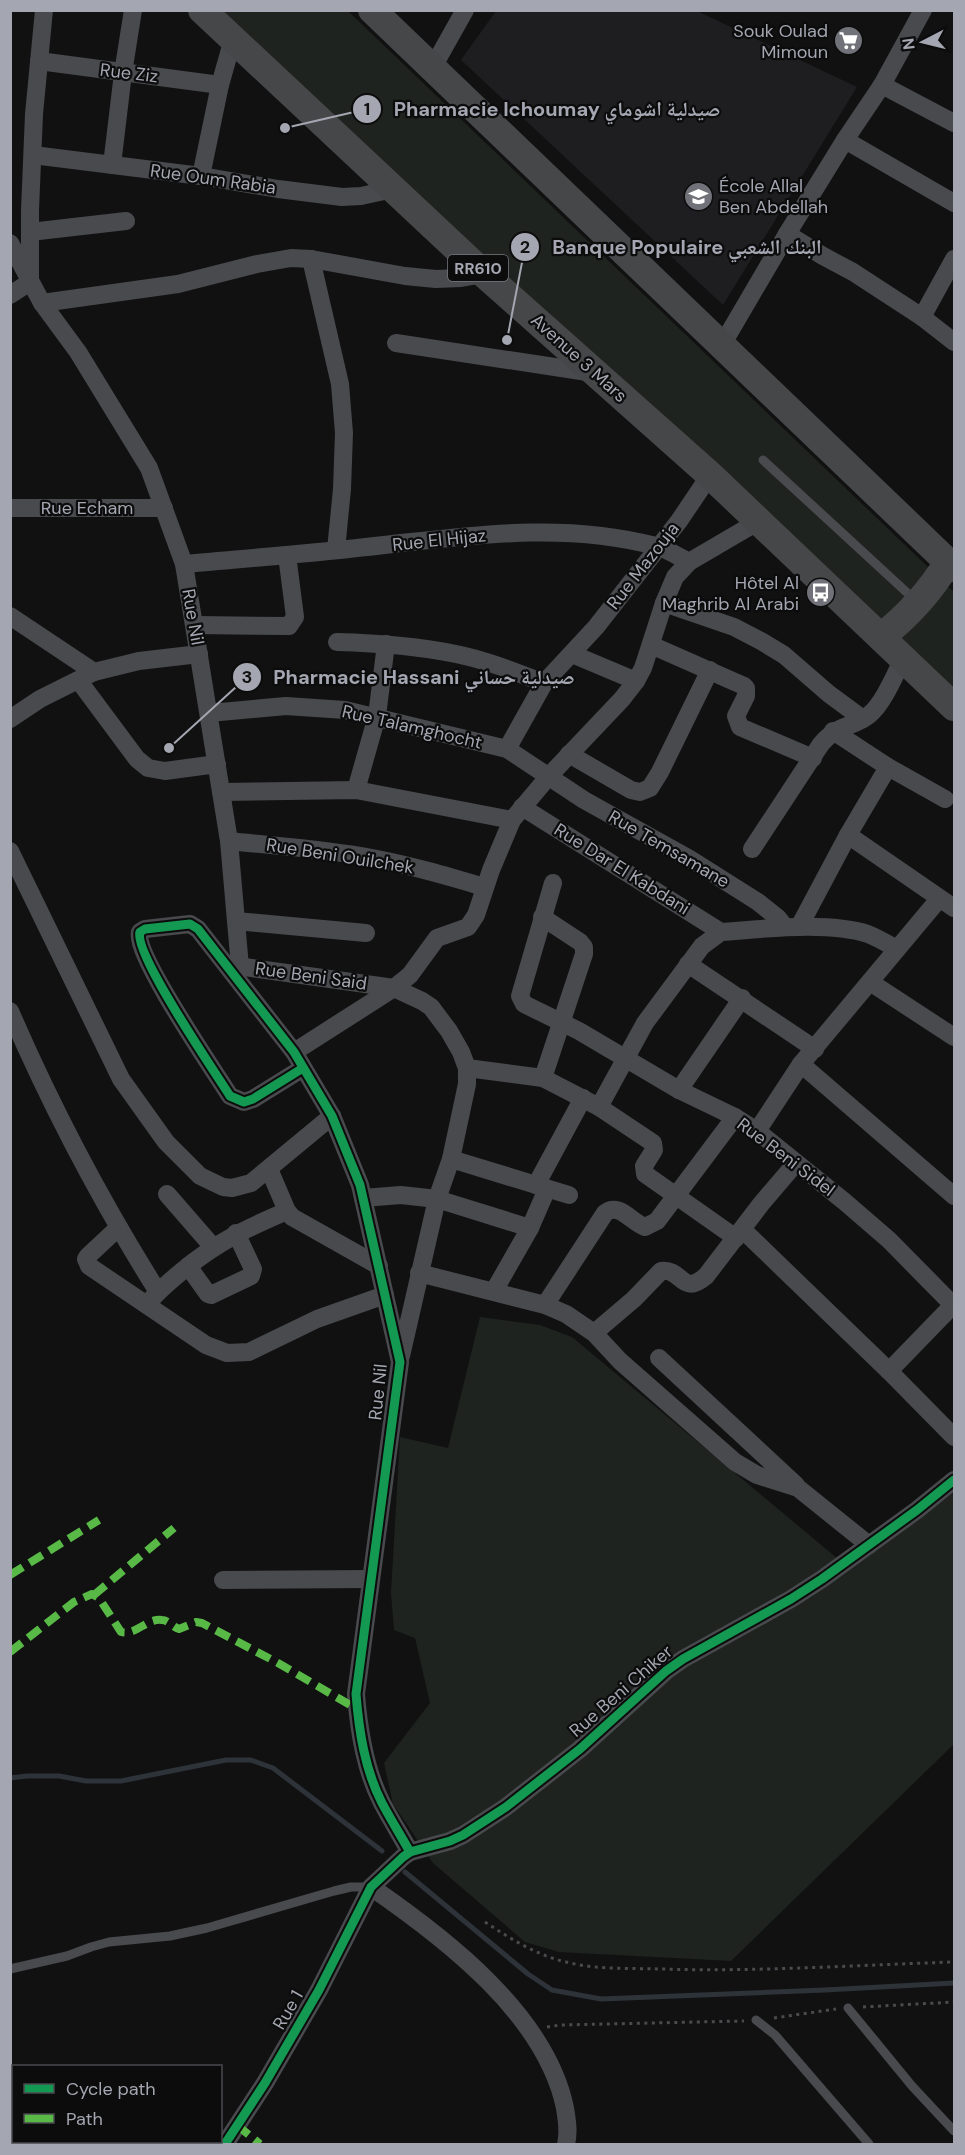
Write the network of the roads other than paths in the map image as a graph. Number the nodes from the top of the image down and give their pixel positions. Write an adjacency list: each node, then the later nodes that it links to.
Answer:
1 (44, 10): 8 (street)
2 (133, 10): 10 (street)
3 (202, 10): 7 (main road, Avenue 3 Mars / RR610)
4 (372, 10): 9 (main road)
5 (465, 10): 9 (street)
6 (923, 10): 12 (street)
7 (233, 39): 11 (street); 18 (main road, Avenue 3 Mars / RR610)
8 (39, 61): 10 (street, Rue Ziz); 15 (street)
9 (433, 67): 33 (main road)
10 (123, 73): 11 (street, Rue Ziz); 16 (street)
11 (220, 85): 17 (street)
12 (882, 85): 13 (street); 14 (street)
13 (954, 123)
14 (845, 140): 19 (street); 22 (street)
15 (33, 155): 16 (street, Rue Oum Rabia); 21 (street)
16 (112, 165): 17 (street, Rue Oum Rabia)
17 (201, 176): 18 (street, Rue Oum Rabia)
18 (393, 189): 26 (main road, Avenue 3 Mars / RR610)
19 (954, 203)
20 (126, 221): 21 (street)
21 (30, 232): 27 (street)
22 (787, 234): 30 (street); 33 (street)
23 (12, 251): 27 (street, Rue Nil)
24 (954, 259): 30 (street)
25 (312, 260): 26 (street); 29 (street); 41 (street)
26 (484, 274): 34 (main road, Avenue 3 Mars / RR610)
27 (30, 282): 28 (street); 29 (street, Rue Nil)
28 (10, 295)
29 (42, 303): 38 (street, Rue Nil)
30 (922, 317): 31 (street)
31 (954, 342)
32 (396, 343): 34 (street)
33 (722, 345): 43 (main road)
34 (596, 373): 36 (main road, Avenue 3 Mars / RR610)
35 (763, 460): 47 (lane)
36 (710, 475): 39 (main road, Avenue 3 Mars / RR610); 40 (street, Rue Mazouja)
37 (10, 508): 38 (street, Rue Echam)
38 (164, 508): 45 (street, Rue Nil)
39 (759, 521): 44 (street); 50 (main road, Avenue 3 Mars / RR610)
40 (658, 547): 41 (street, Rue El Hijaz); 44 (street, Rue El Hijaz); 55 (street, Rue Mazouja)
41 (336, 550): 42 (street, Rue El Hijaz)
42 (287, 555): 45 (street, Rue El Hijaz); 49 (street)
43 (952, 561): 47 (main road)
44 (689, 562): 46 (street)
45 (184, 564): 49 (street, Rue Nil)
46 (664, 603): 53 (street); 65 (street)
47 (919, 604): 50 (main road)
48 (10, 616): 58 (street)
49 (195, 625): 54 (street, Rue Nil)
50 (881, 638): 56 (main road, Avenue 3 Mars / RR610)
51 (337, 642): 52 (street)
52 (386, 644): 60 (street); 63 (street)
53 (651, 645): 57 (street); 59 (street)
54 (199, 654): 58 (street); 62 (street, Rue Nil)
55 (572, 654): 59 (street); 60 (street, Rue Mazouja)
56 (903, 659): 61 (main road, Avenue 3 Mars / RR610); 65 (street)
57 (710, 670): 68 (street); 69 (street)
58 (86, 677): 64 (street); 70 (street)
59 (636, 681): 68 (street)
60 (544, 683): 67 (street, Rue Mazouja)
61 (954, 707)
62 (209, 713): 63 (street, Rue Talamghocht); 70 (street, Rue Nil)
63 (376, 716): 67 (street, Rue Talamghocht); 73 (street)
64 (10, 719)
65 (863, 719): 66 (street)
66 (833, 731): 69 (street); 71 (street)
67 (507, 749): 72 (street, Rue Talamghocht)
68 (569, 754): 72 (street)
69 (813, 758): 79 (street)
70 (217, 765): 74 (street, Rue Nil)
71 (888, 767): 75 (street); 77 (street)
72 (549, 776): 76 (street); 86 (street, Rue Temsamane)
73 (356, 790): 74 (street); 76 (street)
74 (221, 792): 78 (street, Rue Nil)
75 (945, 799)
76 (517, 814): 82 (street); 87 (street, Rue Dar El Kabdani)
77 (848, 835): 83 (street); 86 (street)
78 (229, 841): 82 (street, Rue Beni Ouilchek); 85 (street, Rue Nil)
79 (752, 849)
80 (10, 851): 112 (street)
81 (553, 883): 84 (street)
82 (484, 887): 93 (street)
83 (947, 904): 89 (street)
84 (542, 917): 96 (street); 96 (street, Rue Beni Sidel)
85 (236, 921): 88 (street); 91 (street, Rue Nil)
86 (792, 927): 87 (street); 89 (street)
87 (721, 932): 90 (street)
88 (366, 933)
89 (897, 949): 92 (street)
90 (688, 964): 94 (street); 99 (street)
91 (234, 966): 93 (street, Rue Beni Said); 100 (street, Rue Nil); 100 (street)
92 (870, 982): 97 (street); 98 (street)
93 (394, 988): 100 (street); 102 (street, Rue Beni Said)
94 (742, 999): 98 (street); 104 (street)
95 (12, 1021): 121 (street)
96 (562, 1023): 99 (street, Rue Beni Sidel); 103 (street)
97 (954, 1037)
98 (815, 1049): 101 (street)
99 (625, 1057): 104 (street, Rue Beni Sidel); 106 (street)
100 (299, 1060): 107 (street, Rue Nil)
101 (801, 1064): 109 (street); 117 (street)
102 (467, 1068): 103 (street); 110 (street)
103 (543, 1078): 105 (street)
104 (679, 1090): 108 (street, Rue Beni Sidel)
105 (583, 1098): 106 (street); 113 (street)
106 (599, 1107): 116 (street)
107 (332, 1116): 112 (street); 118 (street, Rue Nil)
108 (735, 1117): 109 (street, Rue Beni Sidel); 116 (street)
109 (757, 1131): 111 (street, Rue Beni Sidel)
110 (451, 1159): 113 (street); 119 (street)
111 (796, 1163): 124 (street); 133 (street, Rue Beni Sidel)
112 (269, 1169): 120 (street)
113 (542, 1187): 115 (street); 122 (street)
114 (167, 1194): 125 (street)
115 (569, 1195)
116 (678, 1196): 124 (street); 132 (street)
117 (954, 1196)
118 (363, 1198): 119 (street); 127 (street, Rue Nil)
119 (437, 1199): 122 (street); 128 (street)
120 (287, 1211): 123 (street); 127 (street)
121 (118, 1228): 130 (street); 134 (street)
122 (530, 1228): 129 (street)
123 (236, 1233): 125 (street); 126 (street)
124 (740, 1234): 135 (street); 138 (street)
125 (213, 1247): 126 (street)
126 (188, 1266): 130 (street)
127 (379, 1266): 131 (street, Rue Nil)
128 (419, 1273): 129 (street); 137 (street)
129 (494, 1291): 132 (street)
130 (158, 1292): 134 (street)
131 (385, 1296): 134 (street); 137 (street, Rue Nil)
132 (545, 1305): 135 (street)
133 (954, 1305): 138 (street)
134 (147, 1307)
135 (594, 1333): 141 (street)
136 (659, 1358): 141 (street)
137 (400, 1362): 143 (street, Rue Nil)
138 (889, 1371): 139 (street)
139 (954, 1437)
140 (954, 1480): 142 (street, Rue Beni Chiker)
141 (798, 1488): 142 (street)
142 (869, 1545): 145 (street, Rue Beni Chiker)
143 (371, 1579): 144 (street); 145 (street, Rue Nil)
144 (223, 1580)
145 (410, 1852): 146 (street, Rue Beni Chiker)
146 (371, 1887): 147 (lane); 151 (street, Rue 1); 152 (street)
147 (10, 1970)
148 (848, 2008): 150 (lane)
149 (756, 2020): 153 (lane)
150 (954, 2131)
151 (225, 2145)
152 (566, 2145)
153 (869, 2145)

